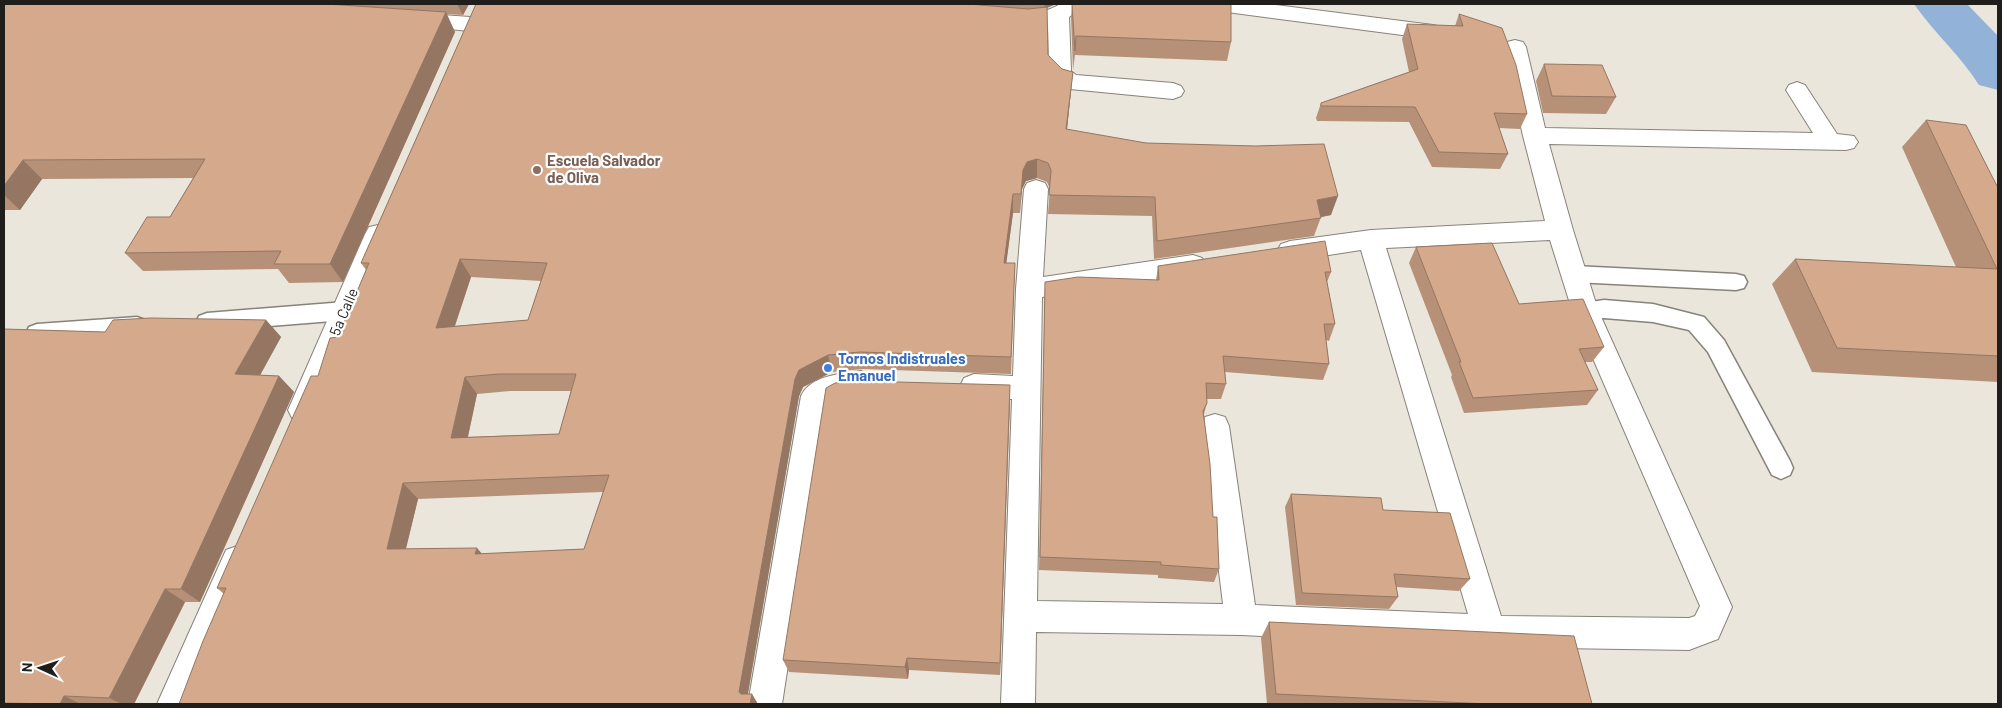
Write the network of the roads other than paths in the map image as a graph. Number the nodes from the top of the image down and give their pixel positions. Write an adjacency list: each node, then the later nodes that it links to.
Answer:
1 (1219, 4): 6 (street)
2 (1066, 10): 4 (street); 10 (street)
3 (475, 14): 5 (street); 8 (street)
4 (990, 16)
5 (392, 18)
6 (1433, 32)
7 (1514, 47): 11 (street)
8 (458, 51)
9 (1797, 90): 11 (street)
10 (1173, 91)
11 (1535, 136): 14 (street)
12 (1036, 189): 20 (street)
13 (388, 212): 22 (street, 5a Calle)
14 (1560, 230): 15 (street); 18 (street)
15 (1371, 239): 16 (street); 35 (street)
16 (1264, 255)
17 (1215, 262): 20 (street)
18 (1574, 274): 19 (lane); 21 (street)
19 (1736, 282)
20 (1029, 289): 28 (street)
21 (1585, 310): 31 (lane); 35 (street)
22 (345, 311): 23 (lane); 30 (street, 5a Calle)
23 (183, 323)
24 (154, 325): 25 (lane)
25 (19, 334)
26 (882, 384): 37 (street)
27 (949, 386): 28 (street)
28 (1026, 388): 33 (street)
29 (1215, 426): 34 (street)
30 (293, 430)
31 (1781, 468)
32 (246, 540): 36 (street)
33 (1020, 616): 34 (street); 38 (street)
34 (1241, 620): 35 (street)
35 (1489, 630)
36 (174, 704)
37 (765, 704)
38 (1018, 704)

